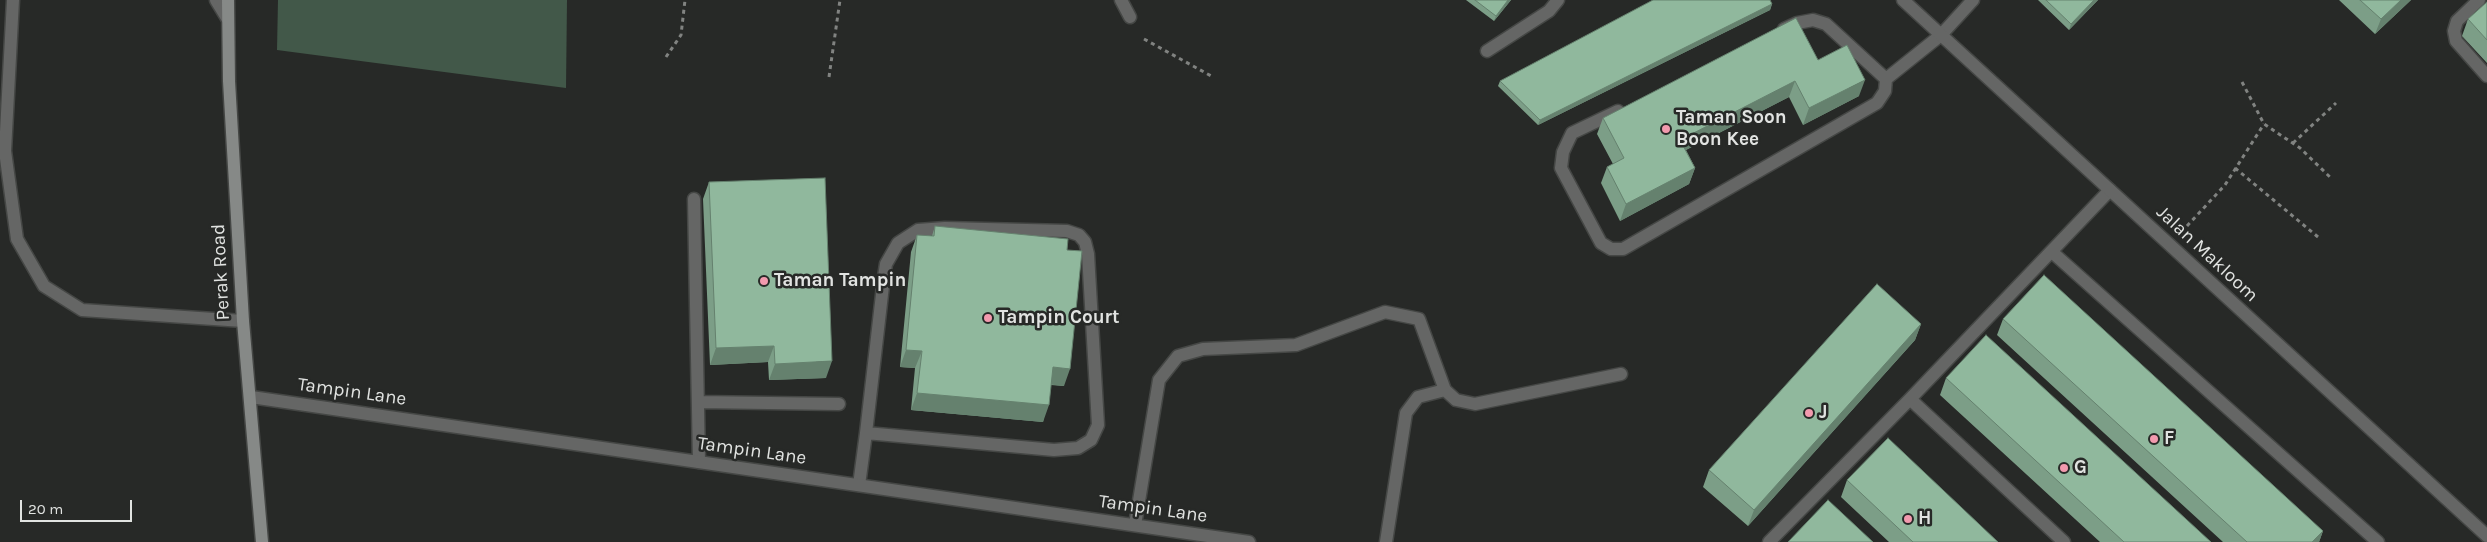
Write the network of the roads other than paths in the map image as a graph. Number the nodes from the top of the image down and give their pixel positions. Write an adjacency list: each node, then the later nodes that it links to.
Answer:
1 (13, 0): 20 (street)
2 (216, 0): 10 (street)
3 (228, 0): 10 (main road, Perak Road)
4 (1121, 0): 9 (street)
5 (1558, 0): 13 (street)
6 (1903, 0): 11 (street, Jalan Makloom)
7 (1973, 0): 11 (street)
8 (2479, 0): 14 (street)
9 (1130, 17)
10 (227, 18): 20 (main road, Perak Road)
11 (1940, 35): 15 (street); 17 (street, Jalan Makloom)
12 (1771, 36): 15 (street)
13 (1487, 51)
14 (2487, 76)
15 (1886, 79): 16 (street)
16 (1633, 104)
17 (2110, 190): 19 (street); 31 (street, Jalan Makloom)
18 (694, 199): 25 (street)
19 (2052, 252): 24 (street); 32 (street)
20 (243, 321): 23 (main road, Perak Road)
21 (1621, 374): 22 (street)
22 (1446, 390): 30 (street); 35 (street)
23 (251, 397): 28 (street, Tampin Lane); 33 (main road, Perak Road)
24 (1910, 399): 36 (street); 37 (street)
25 (699, 402): 26 (street); 28 (street)
26 (839, 404)
27 (866, 433): 27 (street); 29 (street)
28 (699, 462): 29 (street, Tampin Lane)
29 (859, 485): 30 (street, Tampin Lane)
30 (1135, 525): 34 (street, Tampin Lane)
31 (2487, 536)
32 (2369, 539)
33 (262, 542)
34 (1249, 542)
35 (1386, 542)
36 (1769, 542)
37 (2064, 542)

